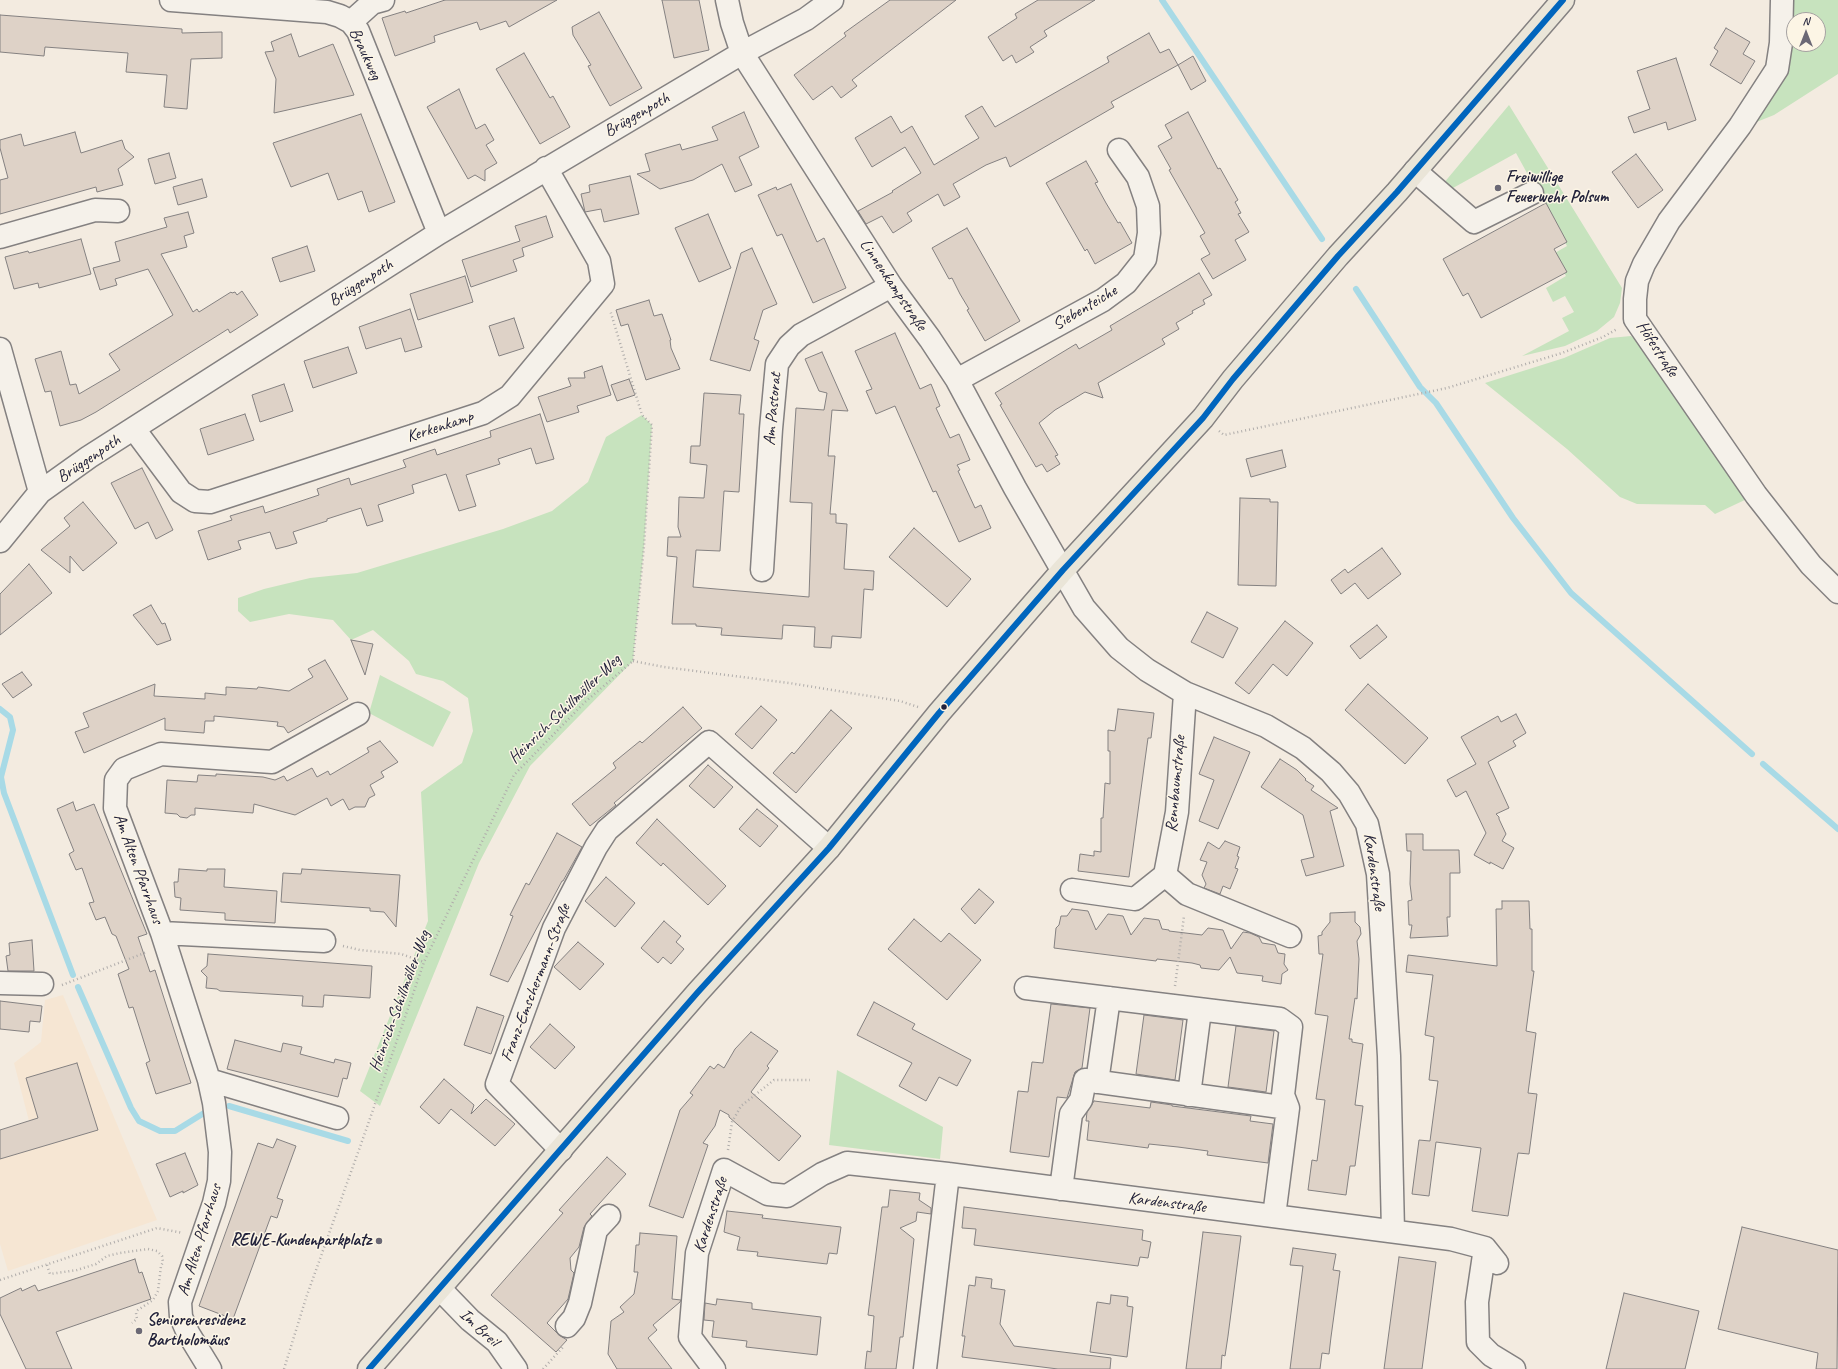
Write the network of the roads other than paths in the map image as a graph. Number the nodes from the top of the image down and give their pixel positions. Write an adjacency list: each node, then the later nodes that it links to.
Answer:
1 (171, 0): 7 (street, Braukweg)
2 (383, 0): 7 (street)
3 (727, 0): 8 (street, Linnenkampstraße)
4 (832, 0): 8 (street, Brüggenpoth)
5 (1563, 0): 11 (main road)
6 (1782, 0): 24 (street, Höfestraße)
7 (351, 22): 14 (street, Braukweg)
8 (742, 53): 10 (street, Brüggenpoth); 16 (street, Linnenkampstraße)
9 (1119, 150): 18 (street, Siebenteiche)
10 (546, 168): 14 (street, Brüggenpoth); 19 (street, Kerkenkamp)
11 (1415, 171): 12 (street); 23 (main road)
12 (1532, 193)
13 (118, 211): 15 (street)
14 (439, 233): 19 (street, Brüggenpoth)
15 (0, 237)
16 (891, 286): 18 (street, Linnenkampstraße); 22 (street, Am Pastorat)
17 (0, 352): 20 (street)
18 (957, 380): 23 (street, Linnenkampstraße)
19 (134, 429): 20 (street, Brüggenpoth)
20 (40, 492): 21 (street, Brüggenpoth)
21 (0, 541)
22 (762, 570)
23 (1063, 570): 25 (street, Kardenstraße); 27 (main road)
24 (1838, 592)
25 (1185, 693): 28 (street, Rennbaumstraße); 48 (street, Kardenstraße)
26 (358, 714): 31 (street, Am Alten Pfarrhaus)
27 (829, 848): 43 (main road); 43 (street, Franz-Emschermann-Straße)
28 (1165, 875): 29 (street); 30 (street)
29 (1072, 890)
30 (1290, 936)
31 (164, 938): 32 (street, Am Alten Pfarrhaus); 38 (street, Am Alten Pfarrhaus)
32 (324, 941)
33 (0, 983): 34 (street)
34 (42, 984)
35 (1026, 988): 36 (street)
36 (1108, 998): 37 (street); 39 (street)
37 (1200, 1010): 40 (street); 41 (street)
38 (209, 1080): 42 (street); 51 (street, Am Alten Pfarrhaus)
39 (1097, 1082): 40 (street); 45 (street)
40 (1189, 1095): 41 (street)
41 (1288, 1108): 47 (street)
42 (337, 1118)
43 (561, 1150): 49 (main road)
44 (948, 1174): 45 (street, Kardenstraße); 54 (street, Kardenstraße); 55 (street)
45 (1061, 1189): 47 (street, Kardenstraße)
46 (609, 1216): 50 (street)
47 (1274, 1216): 48 (street, Kardenstraße)
48 (1393, 1231): 56 (street, Kardenstraße)
49 (440, 1289): 52 (main road); 53 (street, Im Breil)
50 (567, 1326)
51 (210, 1369)
52 (369, 1369)
53 (516, 1369)
54 (714, 1369)
55 (925, 1369)
56 (1514, 1369)

